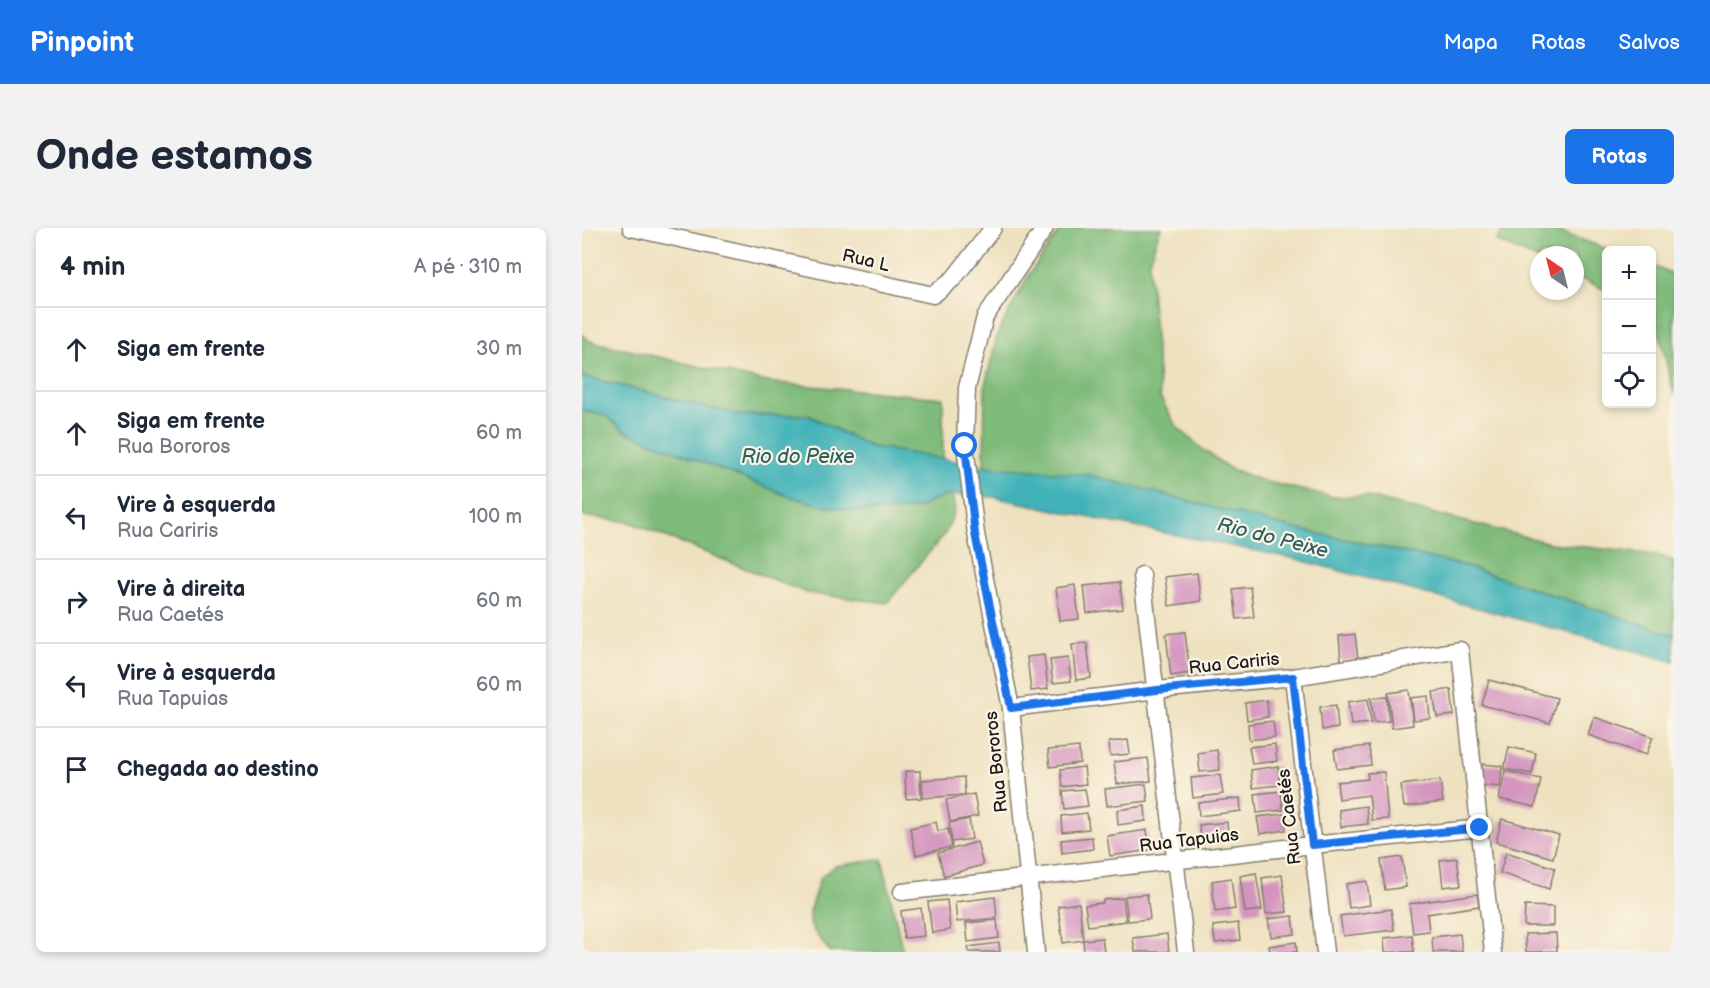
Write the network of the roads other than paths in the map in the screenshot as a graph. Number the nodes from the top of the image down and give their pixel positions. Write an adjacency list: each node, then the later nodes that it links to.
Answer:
1 (631, 228): 4 (street, Rua L)
2 (993, 228): 4 (street, Rua L)
3 (1046, 228): 8 (street, Rua Bororos)
4 (692, 234)
5 (1142, 575): 7 (street)
6 (1293, 677): 7 (street, Rua Cariris); 9 (street, Rua Cariris); 10 (street, Rua Caetés)
7 (1157, 690): 8 (street, Rua Cariris); 11 (street)
8 (1011, 708): 12 (street, Rua Bororos)
9 (1480, 828): 10 (street, Rua Tapuias); 17 (street)
10 (1312, 845): 11 (street, Rua Tapuias); 16 (street, Rua Caetés)
11 (1174, 862): 12 (street, Rua Tapuias); 15 (street)
12 (1028, 877): 13 (street, Rua Tapuias); 14 (street, Rua Bororos)
13 (902, 892)
14 (1036, 952)
15 (1186, 952)
16 (1325, 952)
17 (1493, 952)

